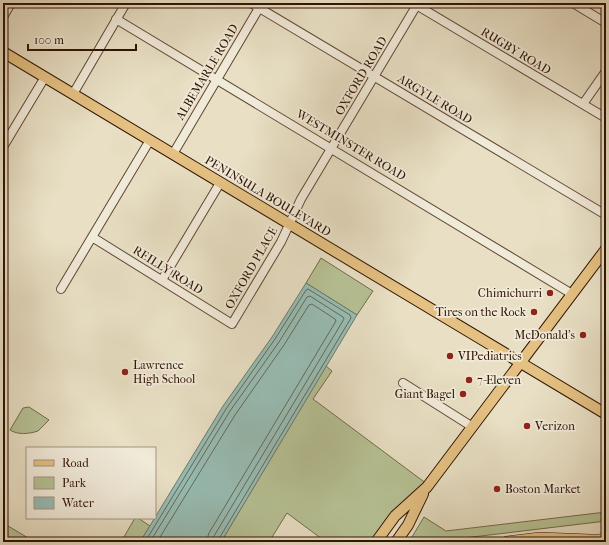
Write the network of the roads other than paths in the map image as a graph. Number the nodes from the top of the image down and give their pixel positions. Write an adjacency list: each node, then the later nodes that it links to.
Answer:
1 (11, 3): 7 (street)
2 (126, 3): 8 (street)
3 (251, 3): 6 (street, ARGYLE ROAD)
4 (572, 3): 9 (street)
5 (416, 4): 12 (street, OXFORD ROAD); 16 (street, RUGBY ROAD)
6 (261, 5): 12 (street, ARGYLE ROAD); 14 (street, ALBEMARLE ROAD)
7 (3, 17)
8 (116, 19): 14 (street, WESTMINSTER ROAD); 15 (street)
9 (606, 23)
10 (3, 52): 13 (main road, PENINSULA BOULEVARD)
11 (606, 71): 16 (street)
12 (374, 76): 19 (street, OXFORD ROAD); 23 (street, ARGYLE ROAD)
13 (45, 77): 15 (main road, PENINSULA BOULEVARD); 20 (street)
14 (217, 79): 19 (street, WESTMINSTER ROAD); 21 (street, ALBEMARLE ROAD)
15 (73, 94): 18 (main road, PENINSULA BOULEVARD)
16 (583, 104): 17 (street, RUGBY ROAD)
17 (606, 118)
18 (150, 140): 21 (main road, PENINSULA BOULEVARD); 25 (street)
19 (332, 147): 24 (street, OXFORD ROAD); 29 (street, WESTMINSTER ROAD)
20 (3, 148)
21 (173, 154): 22 (main road, PENINSULA BOULEVARD)
22 (220, 183): 24 (main road, PENINSULA BOULEVARD); 27 (street)
23 (606, 215)
24 (289, 223): 30 (street, OXFORD PLACE); 31 (main road, PENINSULA BOULEVARD)
25 (92, 237): 27 (street, REILLY ROAD); 28 (street)
26 (606, 249): 29 (main road)
27 (162, 280): 30 (street, REILLY ROAD)
28 (61, 289)
29 (572, 294): 31 (main road)
30 (232, 324)
31 (520, 363): 33 (main road, PENINSULA BOULEVARD); 34 (main road)
32 (403, 383): 34 (street)
33 (606, 414)
34 (472, 426): 35 (main road)
35 (427, 487): 38 (main road); 39 (main road)
36 (606, 539): 37 (highway)
37 (588, 541): 40 (highway)
38 (376, 542)
39 (396, 542)
40 (507, 542)

